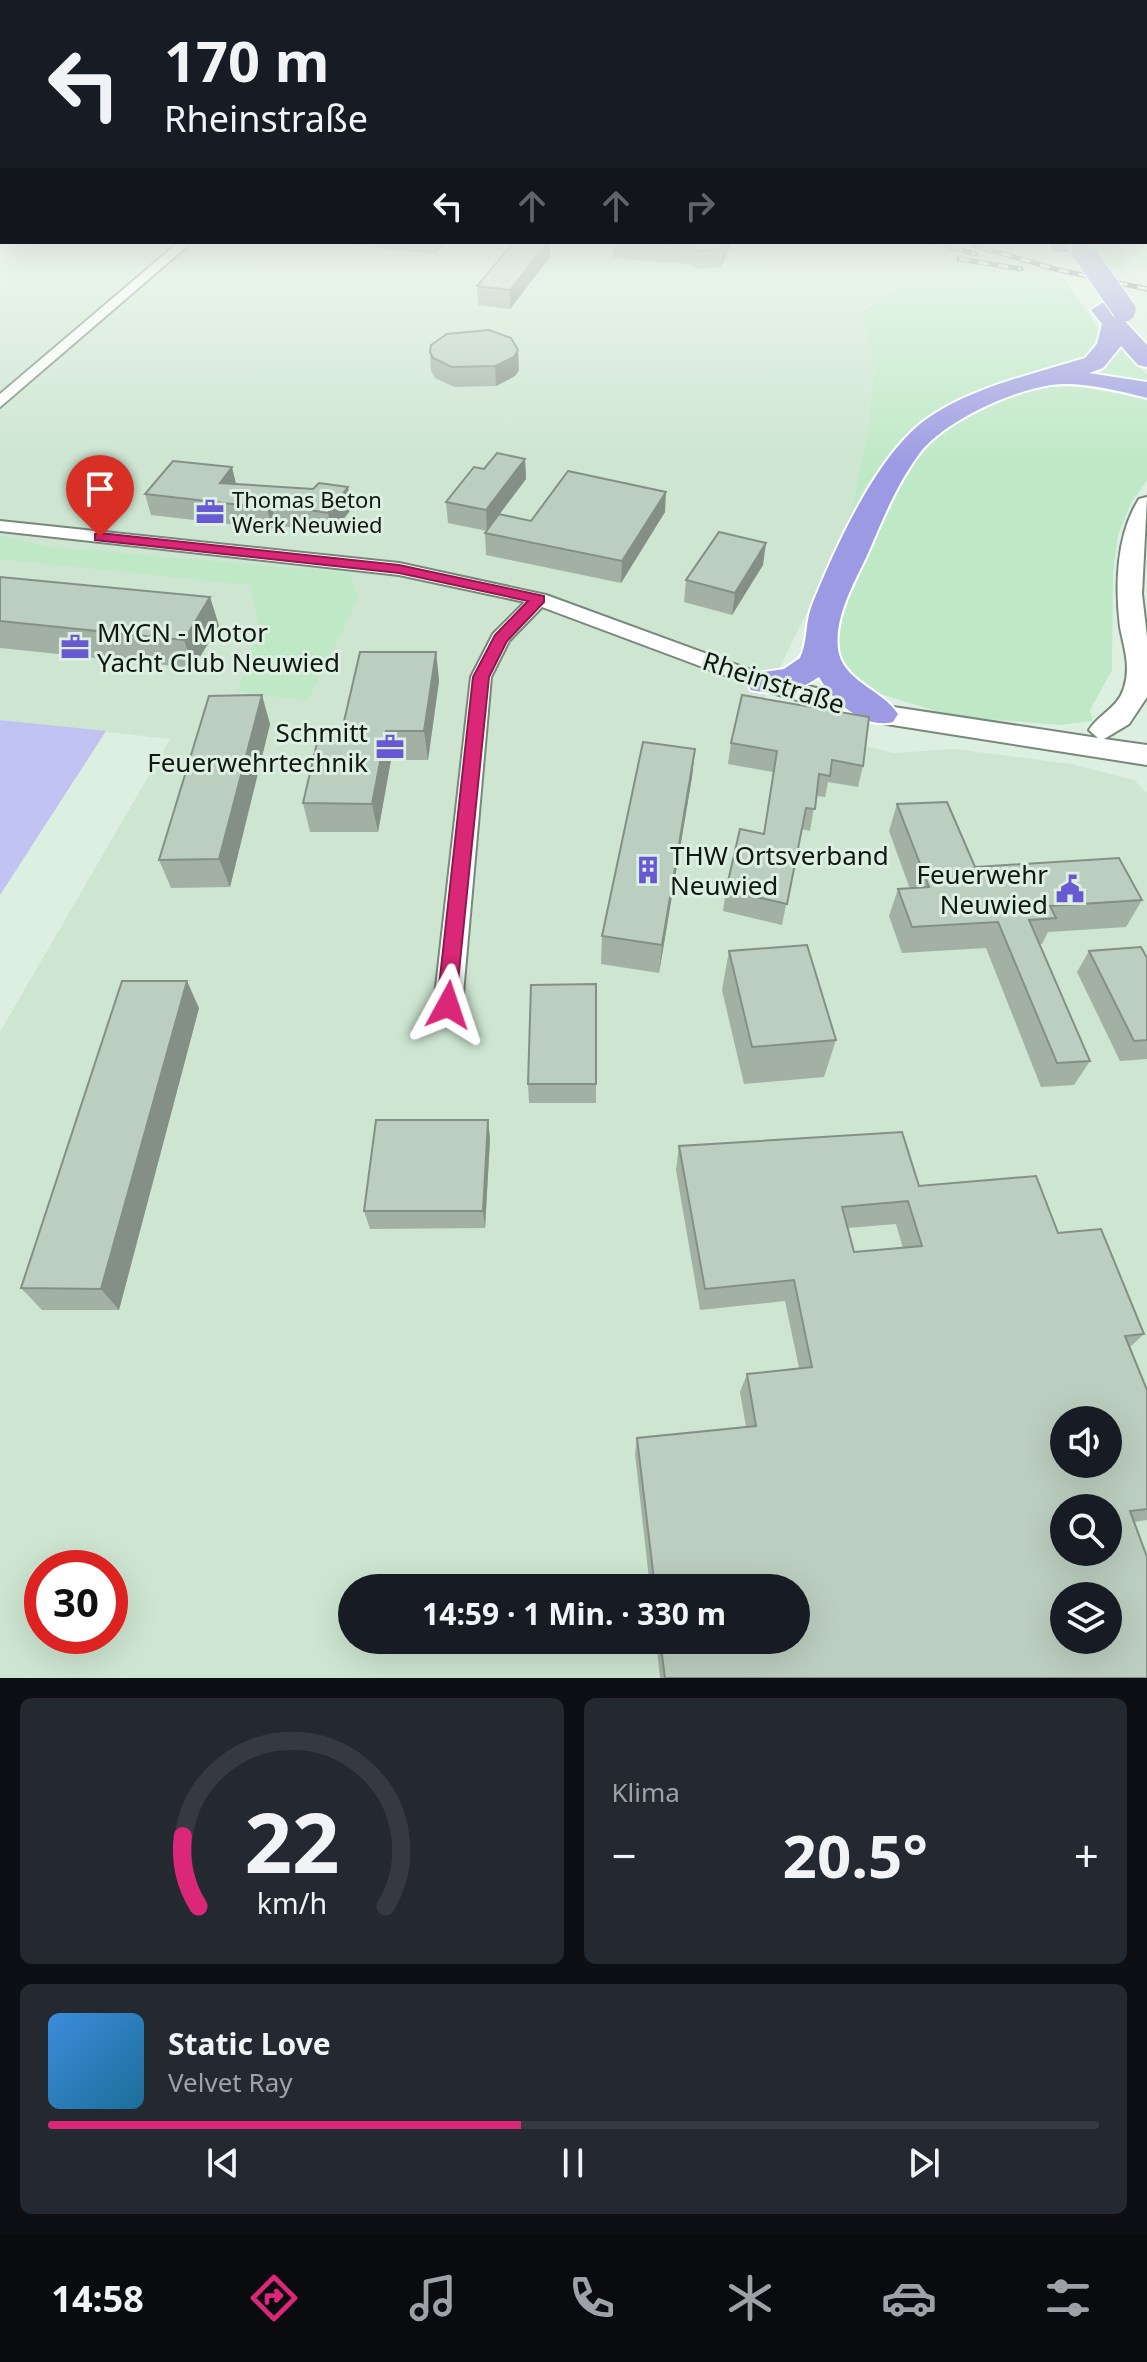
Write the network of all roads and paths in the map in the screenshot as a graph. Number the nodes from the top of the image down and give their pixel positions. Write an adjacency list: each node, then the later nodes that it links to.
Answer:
1 (107, 310): 8 (street)
2 (1110, 310): 3 (highway, bridge)
3 (1112, 314): 4 (highway); 5 (highway); 6 (highway)
4 (1147, 337)
5 (1147, 360)
6 (1050, 379): 7 (highway); 12 (highway)
7 (1147, 390)
8 (0, 402)
9 (1147, 504): 14 (street)
10 (0, 526): 11 (street, Rheinstraße)
11 (539, 599): 15 (street, Rheinstraße); 21 (street)
12 (827, 608): 13 (highway); 15 (highway)
13 (821, 650): 15 (highway); 16 (highway)
14 (1144, 676): 17 (street)
15 (763, 682): 16 (street, Rheinstraße)
16 (880, 714): 18 (street, Rheinstraße)
17 (1103, 730): 18 (street, Rheinstraße); 19 (street, Rheinstraße)
18 (1018, 735): 20 (street, Rheinstraße)
19 (1147, 739)
20 (1147, 755)
21 (448, 1005)

